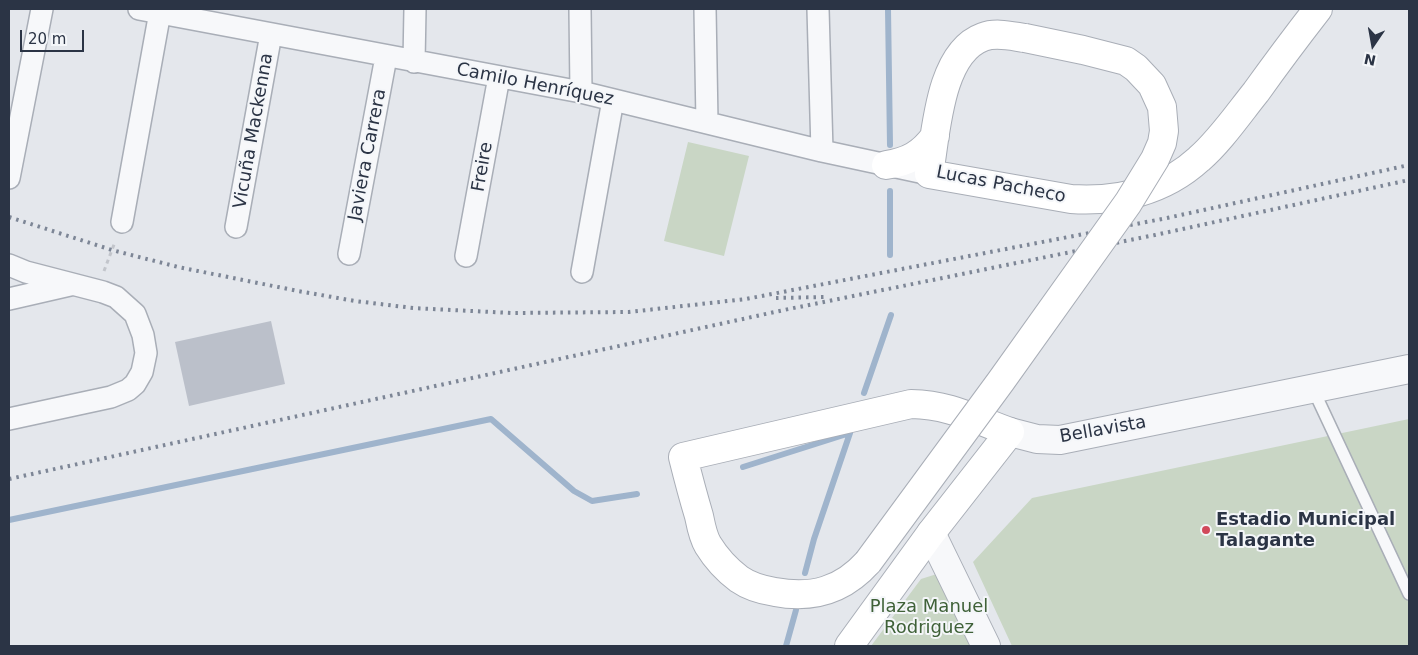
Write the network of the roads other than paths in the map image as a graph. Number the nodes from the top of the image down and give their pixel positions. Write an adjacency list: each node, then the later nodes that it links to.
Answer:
1 (42, 9): 20 (street)
2 (139, 9): 8 (street, Camilo Henríquez)
3 (416, 9): 11 (street)
4 (580, 9): 13 (street)
5 (705, 9): 15 (street)
6 (1318, 9): 21 (main road, Lucas Pacheco)
7 (814, 10): 17 (street)
8 (160, 12): 9 (street, Camilo Henríquez); 22 (street)
9 (271, 34): 10 (street, Camilo Henríquez); 23 (street, Vicuña Mackenna)
10 (386, 57): 11 (street, Camilo Henríquez); 24 (street, Javiera Carrera)
11 (414, 62): 12 (street, Camilo Henríquez)
12 (499, 77): 13 (street, Camilo Henríquez); 25 (street, Freire)
13 (581, 92): 14 (street, Camilo Henríquez)
14 (613, 100): 15 (street, Camilo Henríquez); 27 (street)
15 (706, 122): 17 (street, Camilo Henríquez)
16 (935, 136): 18 (main road); 19 (main road, Lucas Pacheco); 21 (main road); 34 (main road, Lucas Pacheco, bridge)
17 (822, 151): 18 (street, Camilo Henríquez)
18 (886, 165): 19 (street, Camilo Henríquez)
19 (929, 174): 21 (main road, Lucas Pacheco)
20 (9, 178)
21 (969, 182)
22 (122, 222)
23 (236, 227)
24 (349, 254)
25 (466, 256)
26 (9, 265): 28 (street)
27 (582, 272)
28 (74, 284): 29 (street); 32 (street)
29 (9, 299)
30 (1409, 369): 31 (street, Bellavista)
31 (1312, 389): 33 (street, Bellavista); 36 (lane)
32 (9, 419)
33 (1010, 432): 34 (main road, Bellavista); 35 (main road)
34 (683, 457)
35 (931, 533): 37 (main road); 38 (street)
36 (1409, 594)
37 (849, 646)
38 (986, 646)

